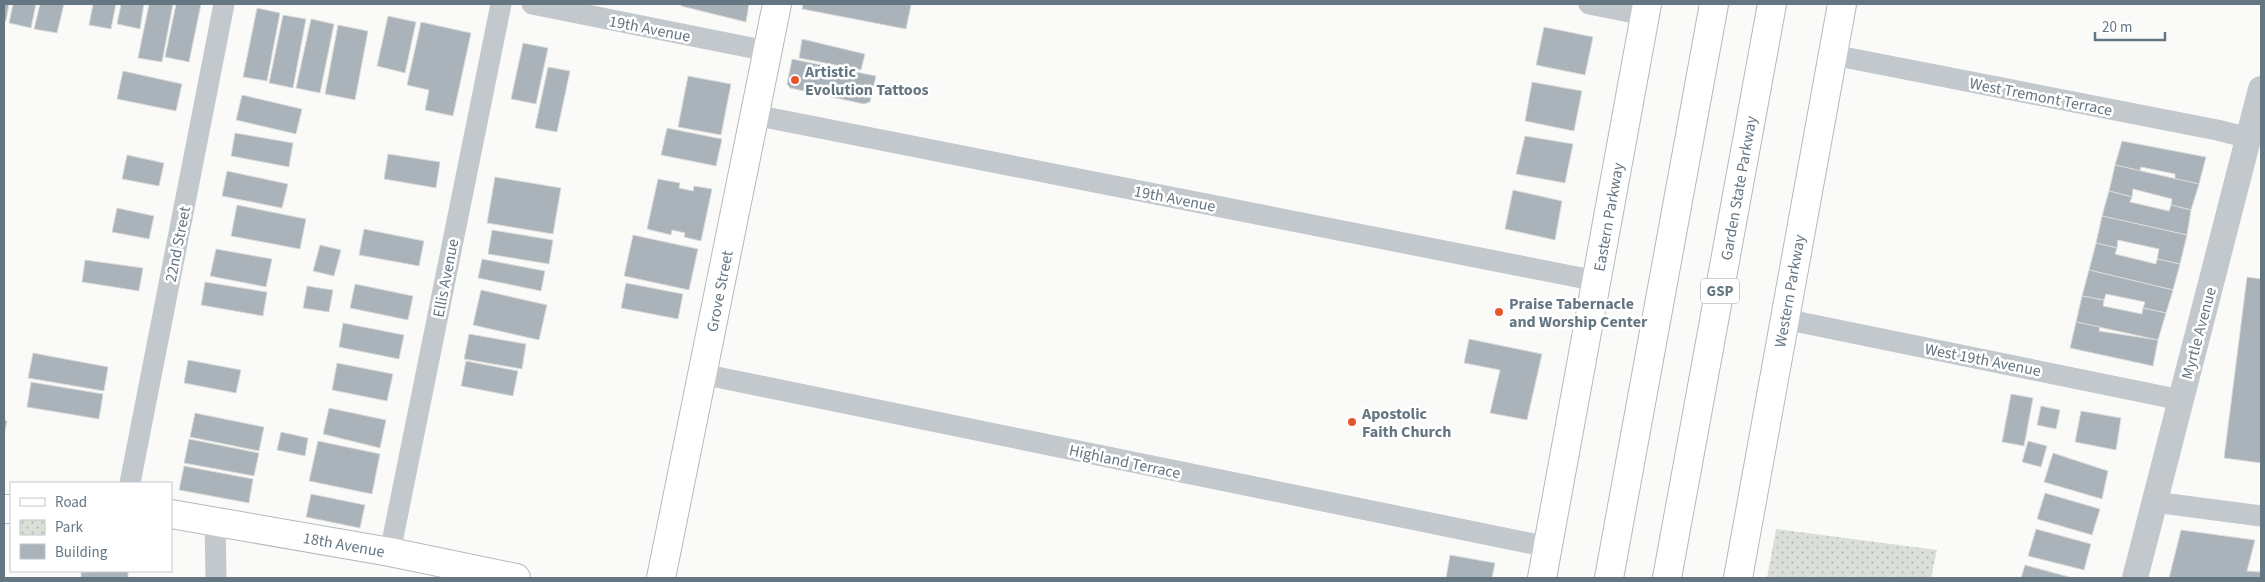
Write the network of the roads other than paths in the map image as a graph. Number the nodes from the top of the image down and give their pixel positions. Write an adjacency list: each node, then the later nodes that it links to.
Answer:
1 (224, 4): 19 (street, 22nd Street)
2 (501, 4): 25 (street, Ellis Avenue)
3 (532, 4): 10 (street, 19th Avenue)
4 (777, 4): 10 (main road, Grove Street)
5 (1589, 4): 9 (street)
6 (1714, 4): 30 (main road)
7 (1772, 4): 31 (main road, Garden State Parkway / GSP)
8 (1842, 4): 11 (main road, Western Parkway)
9 (1646, 10): 15 (main road, Eastern Parkway)
10 (767, 51): 13 (main road, Grove Street)
11 (1833, 55): 14 (street, West Tremont Terrace); 16 (main road, Western Parkway)
12 (2261, 89): 14 (street, Myrtle Avenue)
13 (754, 115): 15 (street, 19th Avenue); 17 (main road, Grove Street)
14 (2248, 138): 18 (street, Myrtle Avenue)
15 (1597, 281): 24 (main road, Eastern Parkway)
16 (1784, 319): 18 (street, West 19th Avenue); 32 (main road, Western Parkway)
17 (702, 374): 24 (street, Highland Terrace); 28 (main road, Grove Street)
18 (2181, 400): 20 (street, Myrtle Avenue)
19 (130, 482)
20 (2154, 502): 22 (street); 33 (street, Myrtle Avenue)
21 (172, 514): 23 (main road, 18th Avenue)
22 (2261, 516)
23 (215, 521): 25 (main road, 18th Avenue); 26 (street)
24 (1548, 547): 29 (main road, Eastern Parkway)
25 (390, 552): 27 (main road, 18th Avenue)
26 (216, 578)
27 (516, 578)
28 (661, 578)
29 (1542, 578)
30 (1610, 578)
31 (1667, 578)
32 (1738, 578)
33 (2135, 578)

